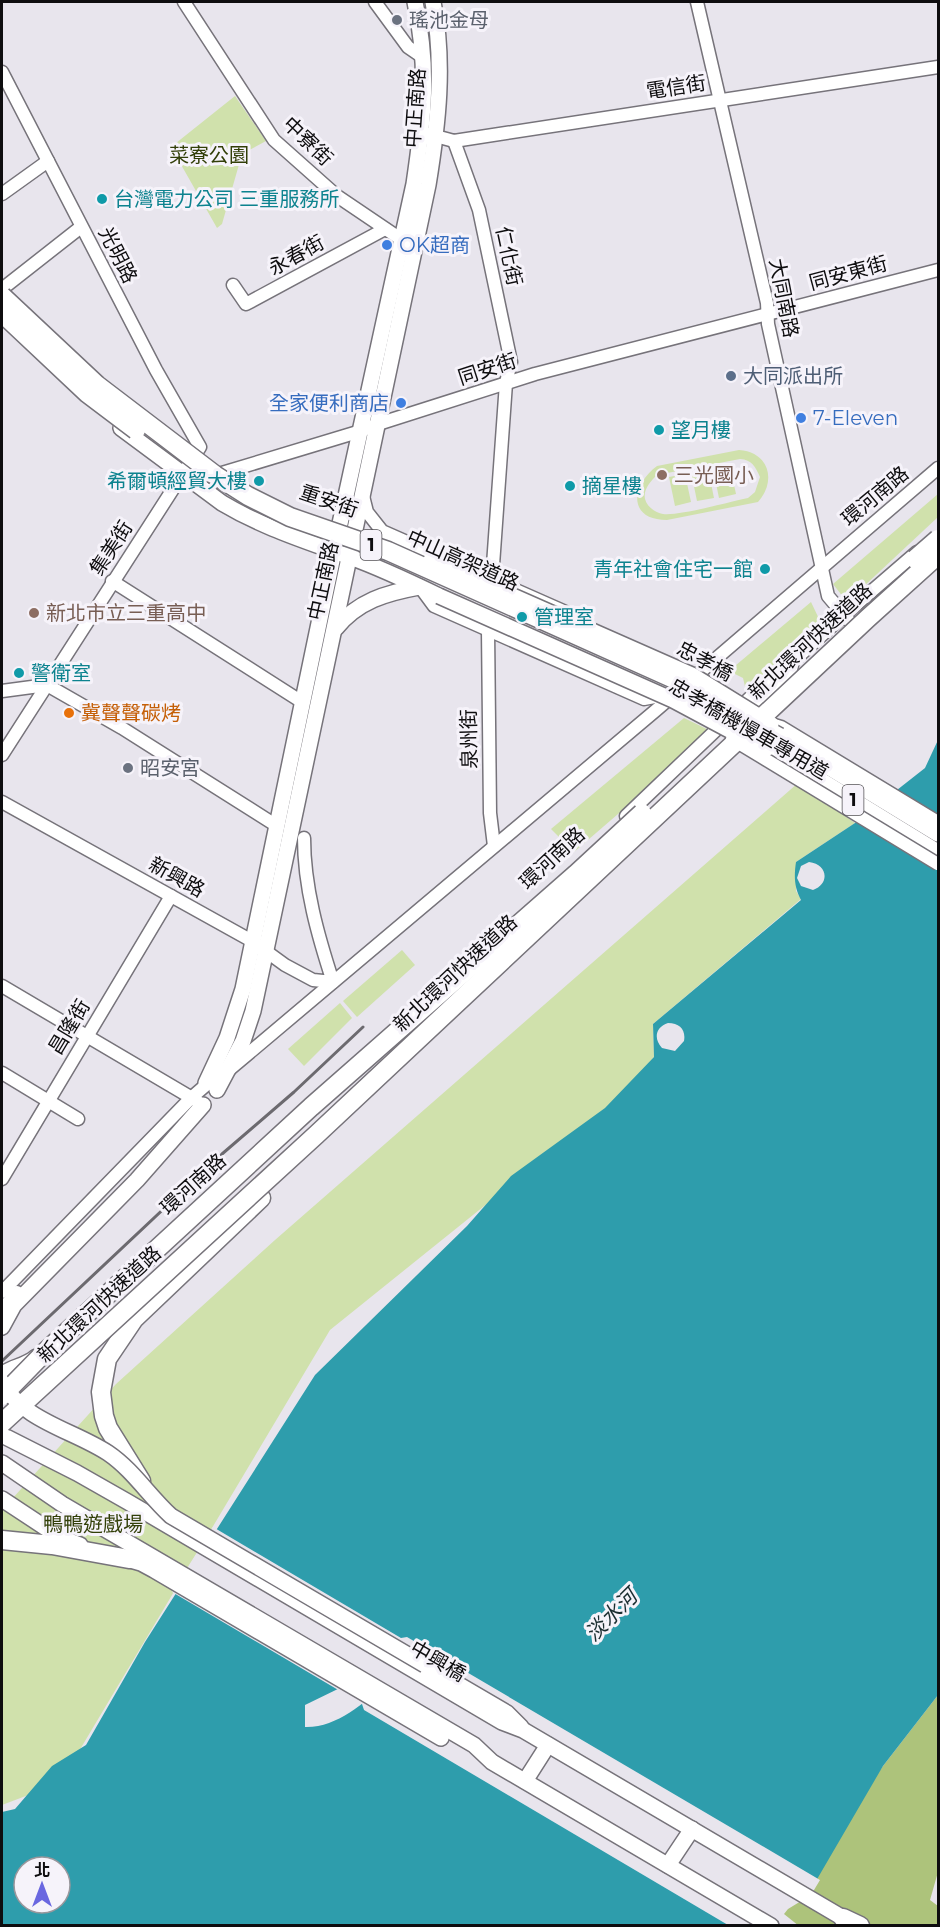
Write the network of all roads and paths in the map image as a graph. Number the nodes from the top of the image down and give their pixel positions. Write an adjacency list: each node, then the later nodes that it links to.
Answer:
1 (184, 2): 15 (street, 中寮街)
2 (375, 2): 6 (street)
3 (416, 2): 6 (main road, 中正南路)
4 (433, 2): 10 (main road, 中正南路)
5 (697, 2): 9 (street, 大同南路)
6 (424, 58): 10 (main road, 中正南路)
7 (939, 67): 9 (street, 電信街)
8 (2, 72): 12 (street, 光明路)
9 (720, 100): 11 (street, 電信街); 21 (street, 大同南路)
10 (429, 134): 11 (street, 電信街); 16 (main road, 中正南路)
11 (454, 141): 23 (street, 仁化街)
12 (48, 161): 13 (street); 14 (street, 光明路)
13 (2, 194)
14 (81, 227): 19 (street); 26 (street, 光明路)
15 (386, 229): 16 (street, 中寮街); 18 (street, 永春街)
16 (409, 245): 24 (main road, 中正南路); 25 (main road, 中正南路)
17 (939, 270): 21 (street, 同安東街)
18 (233, 285)
19 (2, 290): 26 (main road, 重安街 / 1); 60 (highway, 中山高架道路 / 1, bridge)
20 (2, 313): 60 (highway, 中山高架道路 / 1, bridge)
21 (767, 314): 23 (street, 同安街); 39 (street, 大同南路)
22 (2, 323): 29 (main road, 1)
23 (506, 383): 24 (street, 同安街); 41 (street)
24 (378, 424): 25 (street, 同安街); 30 (main road, 中正南路)
25 (361, 431): 28 (street, 同安街); 31 (main road, 中正南路)
26 (196, 453): 28 (main road, 重安街 / 1); 29 (street, 集美街)
27 (939, 468): 39 (street, 環河南路)
28 (222, 473): 31 (main road, 重安街 / 1)
29 (183, 474): 36 (main road, 1); 42 (street, 集美街)
30 (363, 493): 32 (main road, 中正南路); 34 (street, 重安街)
31 (339, 527): 32 (main road, 重安街 / 1); 36 (main road, 中正南路)
32 (355, 532): 34 (main road, 重安街 / 1); 38 (main road, 中正南路)
33 (939, 533): 44 (street)
34 (381, 536): 41 (street, 重安街); 50 (street, 重安街); 60 (main road, 忠孝橋 / 1, bridge)
35 (939, 539): 91 (highway, 新北環河快速道路, bridge)
36 (334, 551): 38 (main road, 1); 58 (main road, 中正南路)
37 (939, 555): 45 (street); 81 (highway, 新北環河快速道路, bridge)
38 (350, 556): 40 (main road, 1); 46 (main road, 中正南路)
39 (822, 567): 44 (street, 大同南路); 54 (street, 環河南路)
40 (380, 568): 43 (main road, 1); 52 (street)
41 (492, 579): 49 (street, 重安街)
42 (112, 581): 55 (street, 集美街); 58 (street)
43 (419, 586): 46 (main road); 47 (street); 48 (main road, 忠孝橋 / 1, bridge)
44 (844, 615): 45 (street, 大同南路); 51 (street)
45 (856, 629): 59 (street)
46 (334, 630): 71 (main road, 中正南路)
47 (489, 630): 53 (street); 67 (street, 泉州街)
48 (536, 638): 60 (main road, 忠孝橋 / 1, bridge); 69 (street, 忠孝橋機慢車專用道, bridge)
49 (624, 638): 50 (street); 54 (street, 重安街)
50 (618, 652): 52 (street); 54 (street, 重安街)
51 (789, 665): 59 (highway)
52 (612, 666): 53 (street); 57 (street)
53 (605, 681): 57 (street)
54 (687, 683): 57 (street, 環河南路); 59 (street, 重安街)
55 (47, 685): 56 (street); 61 (street, 集美街); 64 (street)
56 (2, 691)
57 (675, 694): 59 (street); 67 (street, 環河南路)
58 (302, 702): 64 (main road, 中正南路)
59 (742, 724): 83 (street, 環河南路); 84 (street); 92 (highway)
60 (772, 736): 63 (street, 忠孝橋機慢車專用道); 65 (main road, 忠孝橋 / 1); 68 (main road, 忠孝橋 / 1)
61 (2, 755)
62 (2, 802): 70 (street, 新興路)
63 (939, 822)
64 (277, 826): 71 (main road, 中正南路)
65 (939, 834)
66 (304, 838): 72 (street)
67 (494, 846): 72 (street, 環河南路)
68 (939, 852)
69 (939, 864)
70 (171, 896): 71 (street, 新興路); 74 (street, 昌隆街)
71 (259, 945): 72 (street, 新興路); 75 (main road, 中正南路); 77 (main road, 中正南路)
72 (333, 982): 75 (street, 環河南路)
73 (2, 986): 74 (street)
74 (87, 1036): 78 (street, 昌隆街); 79 (street)
75 (230, 1069): 77 (main road, 中正南路)
76 (2, 1073): 78 (street)
77 (212, 1087): 79 (street)
78 (48, 1101): 80 (street); 82 (street, 昌隆街)
79 (197, 1101): 85 (street); 86 (street); 87 (main road)
80 (78, 1119)
81 (316, 1135): 92 (highway, 新北環河快速道路, bridge); 94 (highway, bridge)
82 (2, 1179)
83 (157, 1243): 84 (street); 88 (street, 環河南路)
84 (177, 1264): 92 (street)
85 (2, 1292)
86 (2, 1309)
87 (2, 1328)
88 (29, 1361): 89 (street, 環河南路); 91 (highway)
89 (2, 1373)
90 (2, 1382): 94 (main road, bridge)
91 (2, 1397)
92 (2, 1421): 98 (main road, 中興橋)
93 (2, 1463): 100 (main road)
94 (143, 1485): 98 (main road, bridge)
95 (2, 1499): 97 (main road)
96 (2, 1540): 97 (highway)
97 (129, 1559): 100 (main road)
98 (523, 1730): 99 (main road, 中興橋)
99 (548, 1745): 101 (main road); 102 (main road, 中興橋)
100 (492, 1762): 101 (main road)
101 (525, 1781): 103 (main road)
102 (692, 1829): 103 (main road); 104 (main road, 中興橋)
103 (668, 1865): 105 (main road)
104 (848, 1922): 106 (highway)
105 (771, 1926)
106 (860, 1926)

